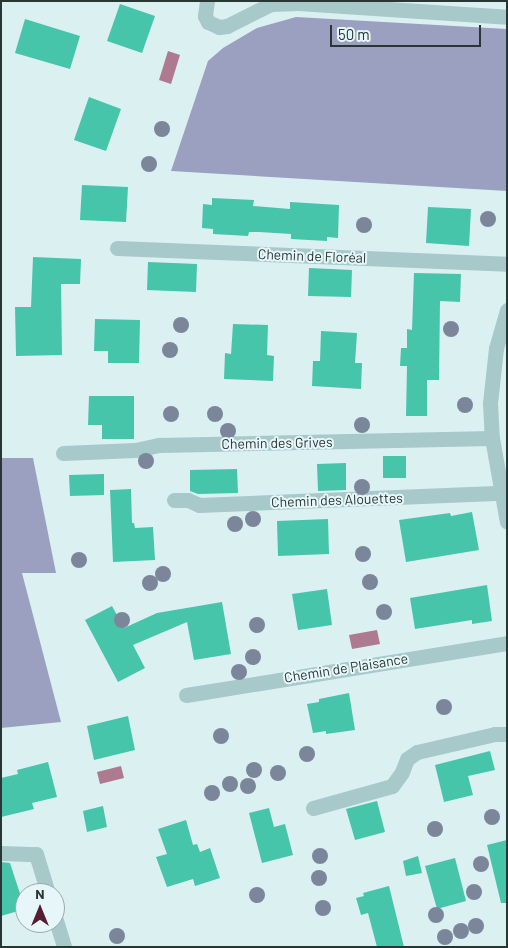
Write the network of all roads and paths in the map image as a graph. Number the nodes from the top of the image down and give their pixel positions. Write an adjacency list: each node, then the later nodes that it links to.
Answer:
1 (207, 1): 2 (street)
2 (268, 3): 3 (street)
3 (507, 17)
4 (117, 248): 5 (street, Chemin de Floréal)
5 (507, 264)
6 (507, 310): 7 (street)
7 (492, 438): 8 (street, Chemin des Grives); 9 (street)
8 (63, 454)
9 (502, 493): 10 (street, Chemin des Alouettes); 11 (street)
10 (174, 500)
11 (506, 517)
12 (507, 643): 13 (street, Chemin de Plaisance)
13 (186, 695)
14 (507, 734): 15 (street)
15 (313, 808)
16 (1, 853): 17 (street)
17 (45, 883)
18 (60, 933): 19 (street)
19 (64, 947)

